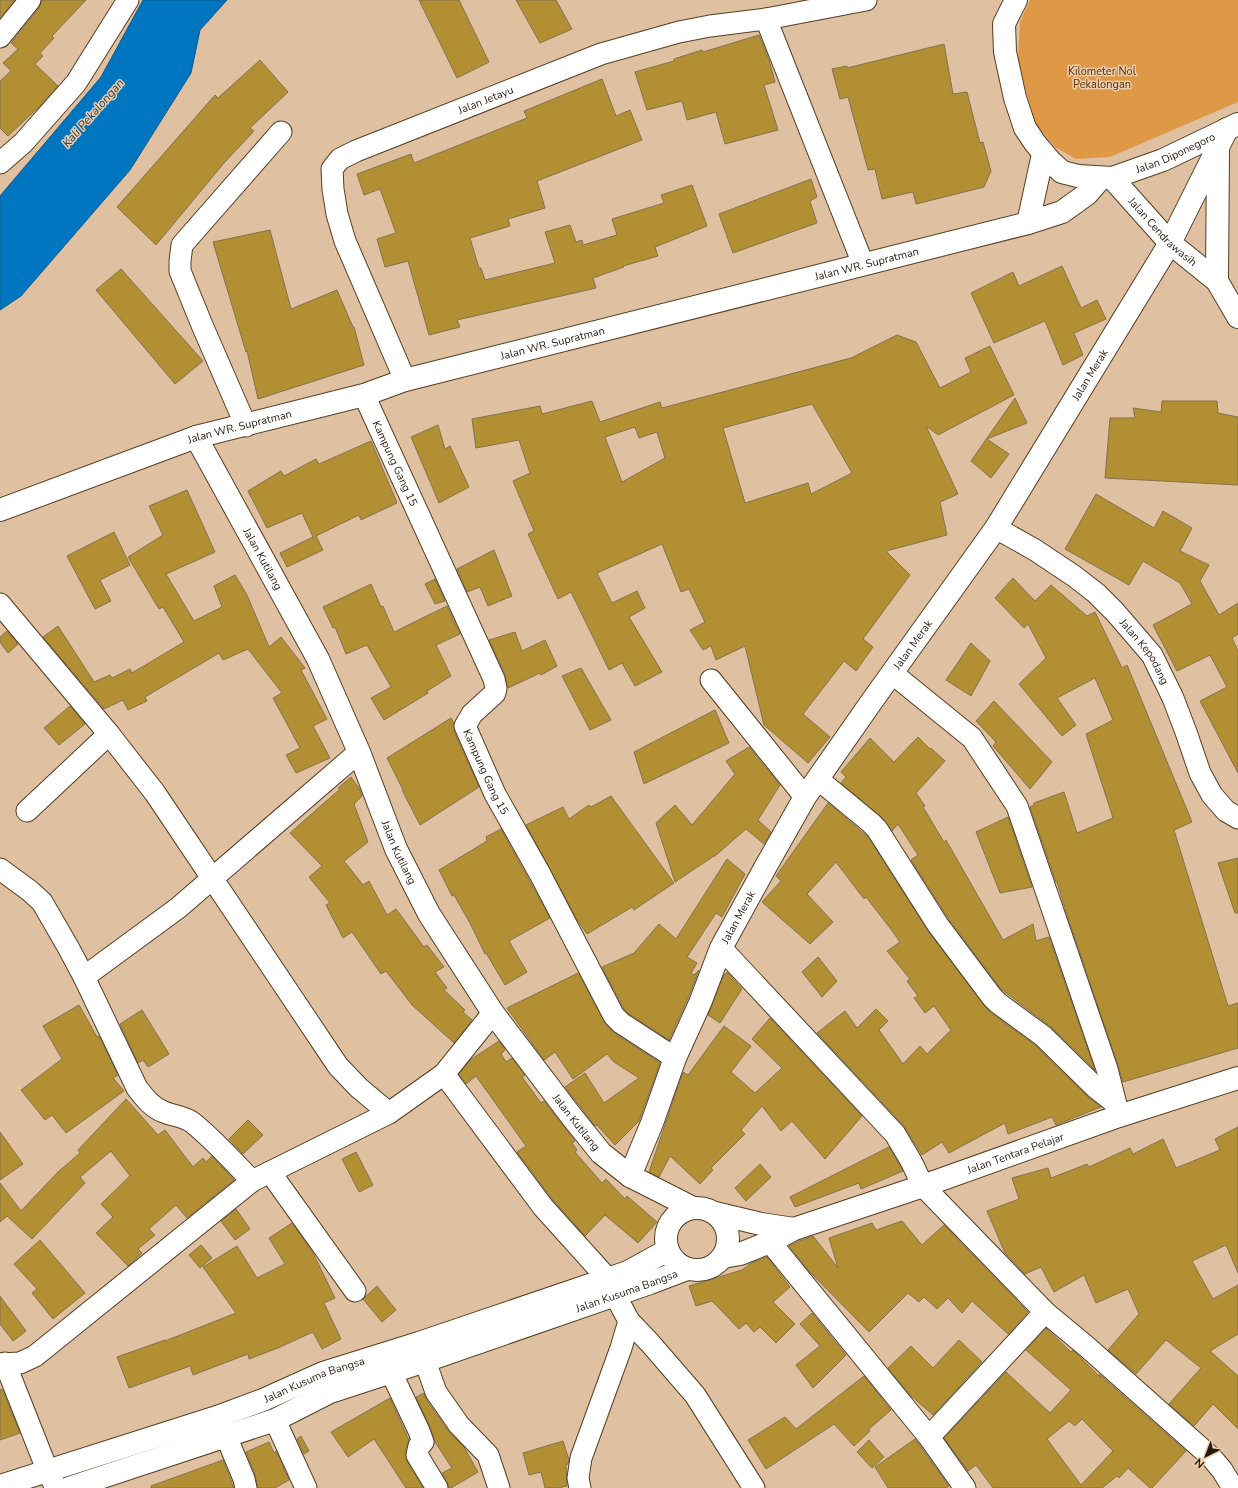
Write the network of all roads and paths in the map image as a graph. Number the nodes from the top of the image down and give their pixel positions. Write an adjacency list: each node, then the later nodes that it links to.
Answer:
1 (30, 0): 6 (street)
2 (128, 0): 10 (street)
3 (866, 0): 5 (street, Jalan Jetayu)
4 (1016, 0): 9 (street)
5 (766, 19): 14 (street); 17 (street, Jalan Jetayu)
6 (0, 37)
7 (281, 132): 19 (street)
8 (1228, 133): 11 (street, Jalan Diponegoro); 13 (street, Jalan Merak); 15 (street)
9 (1043, 154): 11 (street); 12 (street)
10 (0, 163)
11 (1106, 178): 12 (street, Jalan WR. Supratman); 13 (street, Jalan Cendrawasih)
12 (1028, 223): 14 (street, Jalan WR. Supratman)
13 (1170, 243): 15 (street, Jalan Cendrawasih); 22 (street, Jalan Merak)
14 (863, 264): 17 (street, Jalan WR. Supratman)
15 (1217, 280): 16 (street, Jalan Cendrawasih)
16 (1238, 317)
17 (405, 380): 18 (street, Jalan WR. Supratman)
18 (364, 396): 19 (street, Jalan WR. Supratman); 37 (street, Kampung Gang 15)
19 (246, 426): 20 (street, Jalan WR. Supratman)
20 (196, 437): 21 (street, Jalan WR. Supratman); 27 (street, Jalan Kutilang)
21 (0, 510)
22 (996, 528): 24 (street, Jalan Merak); 31 (street, Jalan Kepodang)
23 (0, 604): 26 (street)
24 (892, 673): 28 (street, Jalan Merak); 40 (street)
25 (711, 680): 29 (street)
26 (109, 734): 30 (street); 33 (street)
27 (359, 752): 33 (street); 36 (street, Jalan Kutilang)
28 (819, 780): 29 (street, Jalan Merak); 40 (street)
29 (805, 797): 34 (street, Jalan Merak)
30 (27, 811)
31 (1238, 818)
32 (0, 870): 35 (street)
33 (212, 879): 35 (street); 41 (street)
34 (721, 948): 37 (street, Jalan Merak); 44 (street)
35 (84, 977): 42 (street)
36 (493, 1014): 38 (street); 43 (street, Jalan Kutilang)
37 (675, 1058): 43 (street, Jalan Merak)
38 (444, 1074): 41 (street); 53 (street)
39 (1238, 1078): 40 (street, Jalan Tentara Pelajar)
40 (1117, 1109): 44 (street, Jalan Tentara Pelajar)
41 (390, 1112): 42 (street)
42 (261, 1176): 54 (street); 59 (street)
43 (636, 1179): 45 (street); 47 (street, Jalan Kutilang)
44 (923, 1186): 48 (street, Jalan Tentara Pelajar); 55 (street)
45 (694, 1208): 46 (street); 47 (street)
46 (715, 1213): 48 (street, Jalan Tentara Pelajar); 51 (street)
47 (672, 1220): 50 (street)
48 (794, 1229): 49 (street, Jalan Tentara Pelajar)
49 (770, 1242): 51 (street, Jalan Tentara Pelajar); 64 (street)
50 (668, 1250): 52 (street); 53 (street, Jalan Kusuma Bangsa)
51 (723, 1257): 52 (street)
52 (687, 1269): 53 (street, Jalan Kusuma Bangsa)
53 (611, 1287): 56 (street, Jalan Kusuma Bangsa); 57 (street)
54 (355, 1291)
55 (1045, 1312): 64 (street); 75 (street)
56 (516, 1320): 58 (street, Jalan Kusuma Bangsa); 61 (street, Jalan Kusuma Bangsa)
57 (629, 1321): 72 (street); 73 (street)
58 (425, 1361): 60 (street, Jalan Kusuma Bangsa); 71 (street)
59 (3, 1364): 65 (street)
60 (391, 1372): 61 (street, Jalan Kusuma Bangsa); 70 (street)
61 (327, 1382): 62 (street, Jalan Kusuma Bangsa); 65 (street, Jalan Kusuma Bangsa)
62 (275, 1420): 63 (street, Jalan Kusuma Bangsa); 69 (street)
63 (226, 1436): 67 (street, Jalan Kusuma Bangsa); 68 (street)
64 (929, 1437): 74 (street)
65 (52, 1480): 66 (street, Jalan Kusuma Bangsa)
66 (0, 1486)
67 (69, 1488)
68 (246, 1488)
69 (306, 1488)
70 (437, 1488)
71 (500, 1488)
72 (580, 1488)
73 (754, 1488)
74 (965, 1488)
75 (1233, 1488)

